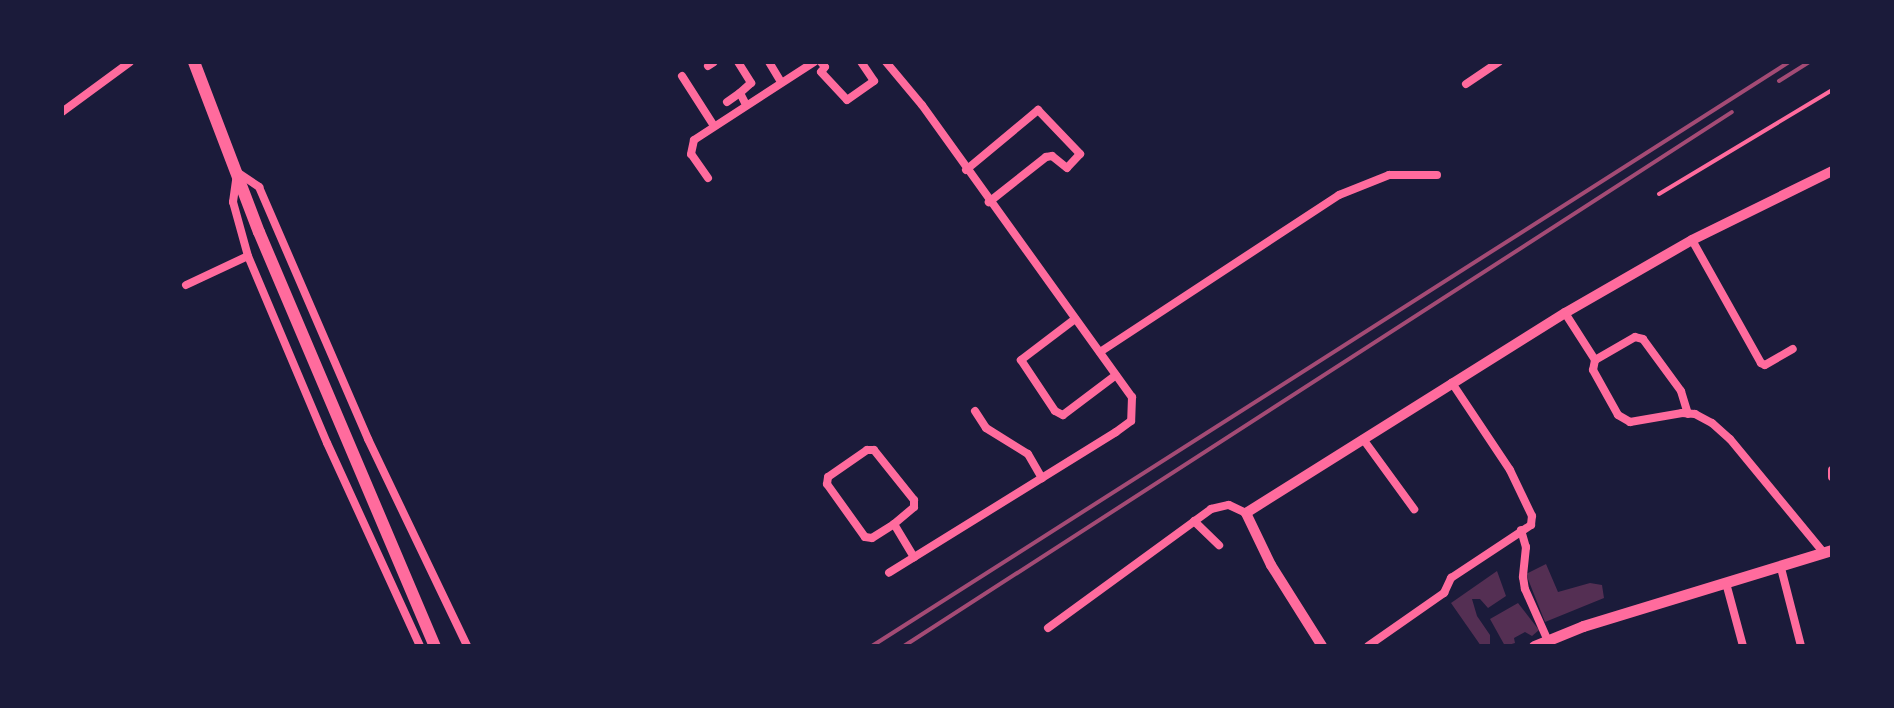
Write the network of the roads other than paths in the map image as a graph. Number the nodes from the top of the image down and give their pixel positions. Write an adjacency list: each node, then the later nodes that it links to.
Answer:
1 (130, 62): 17 (street)
2 (194, 62): 20 (highway)
3 (738, 62): 14 (street)
4 (769, 62): 11 (street)
5 (814, 62): 11 (street)
6 (861, 62): 9 (street)
7 (886, 62): 19 (street)
8 (1499, 62): 12 (street)
9 (826, 64)
10 (682, 76): 18 (street)
11 (781, 82): 16 (street)
12 (1466, 84)
13 (1832, 90): 24 (lane)
14 (740, 93): 15 (street); 16 (street)
15 (727, 102)
16 (746, 105): 18 (street)
17 (62, 112)
18 (714, 126): 23 (street)
19 (966, 170): 25 (street); 25 (street)
20 (237, 172): 27 (street); 56 (highway); 57 (street)
21 (1831, 174): 26 (street)
22 (1437, 175): 32 (street)
23 (708, 178)
24 (1659, 194)
25 (989, 202): 30 (street)
26 (1692, 240): 29 (street); 31 (street)
27 (248, 256): 28 (street); 55 (street)
28 (186, 285)
29 (1565, 313): 33 (street); 35 (street)
30 (1075, 319): 32 (street); 34 (street)
31 (1793, 349)
32 (1100, 352): 34 (street)
33 (1595, 360): 37 (street); 37 (street)
34 (1116, 375): 41 (street)
35 (1452, 383): 38 (street); 46 (street)
36 (975, 411): 41 (street)
37 (1688, 414): 48 (street)
38 (1363, 439): 42 (street); 43 (street)
39 (1832, 470): 40 (street)
40 (1832, 477)
41 (1042, 478): 49 (street)
42 (1414, 509)
43 (1246, 513): 44 (street); 58 (street)
44 (1194, 521): 47 (street); 53 (street)
45 (894, 524): 45 (street); 49 (street)
46 (1521, 530): 54 (street); 59 (street)
47 (1219, 545)
48 (1828, 552): 50 (main road)
49 (914, 557): 51 (street)
50 (1781, 568): 52 (main road); 62 (street)
51 (889, 573)
52 (1726, 583): 54 (main road); 61 (street)
53 (1048, 628)
54 (1548, 641): 60 (main road)
55 (420, 646)
56 (435, 646)
57 (467, 646)
58 (1322, 646)
59 (1368, 646)
60 (1534, 646)
61 (1743, 646)
62 (1801, 646)

